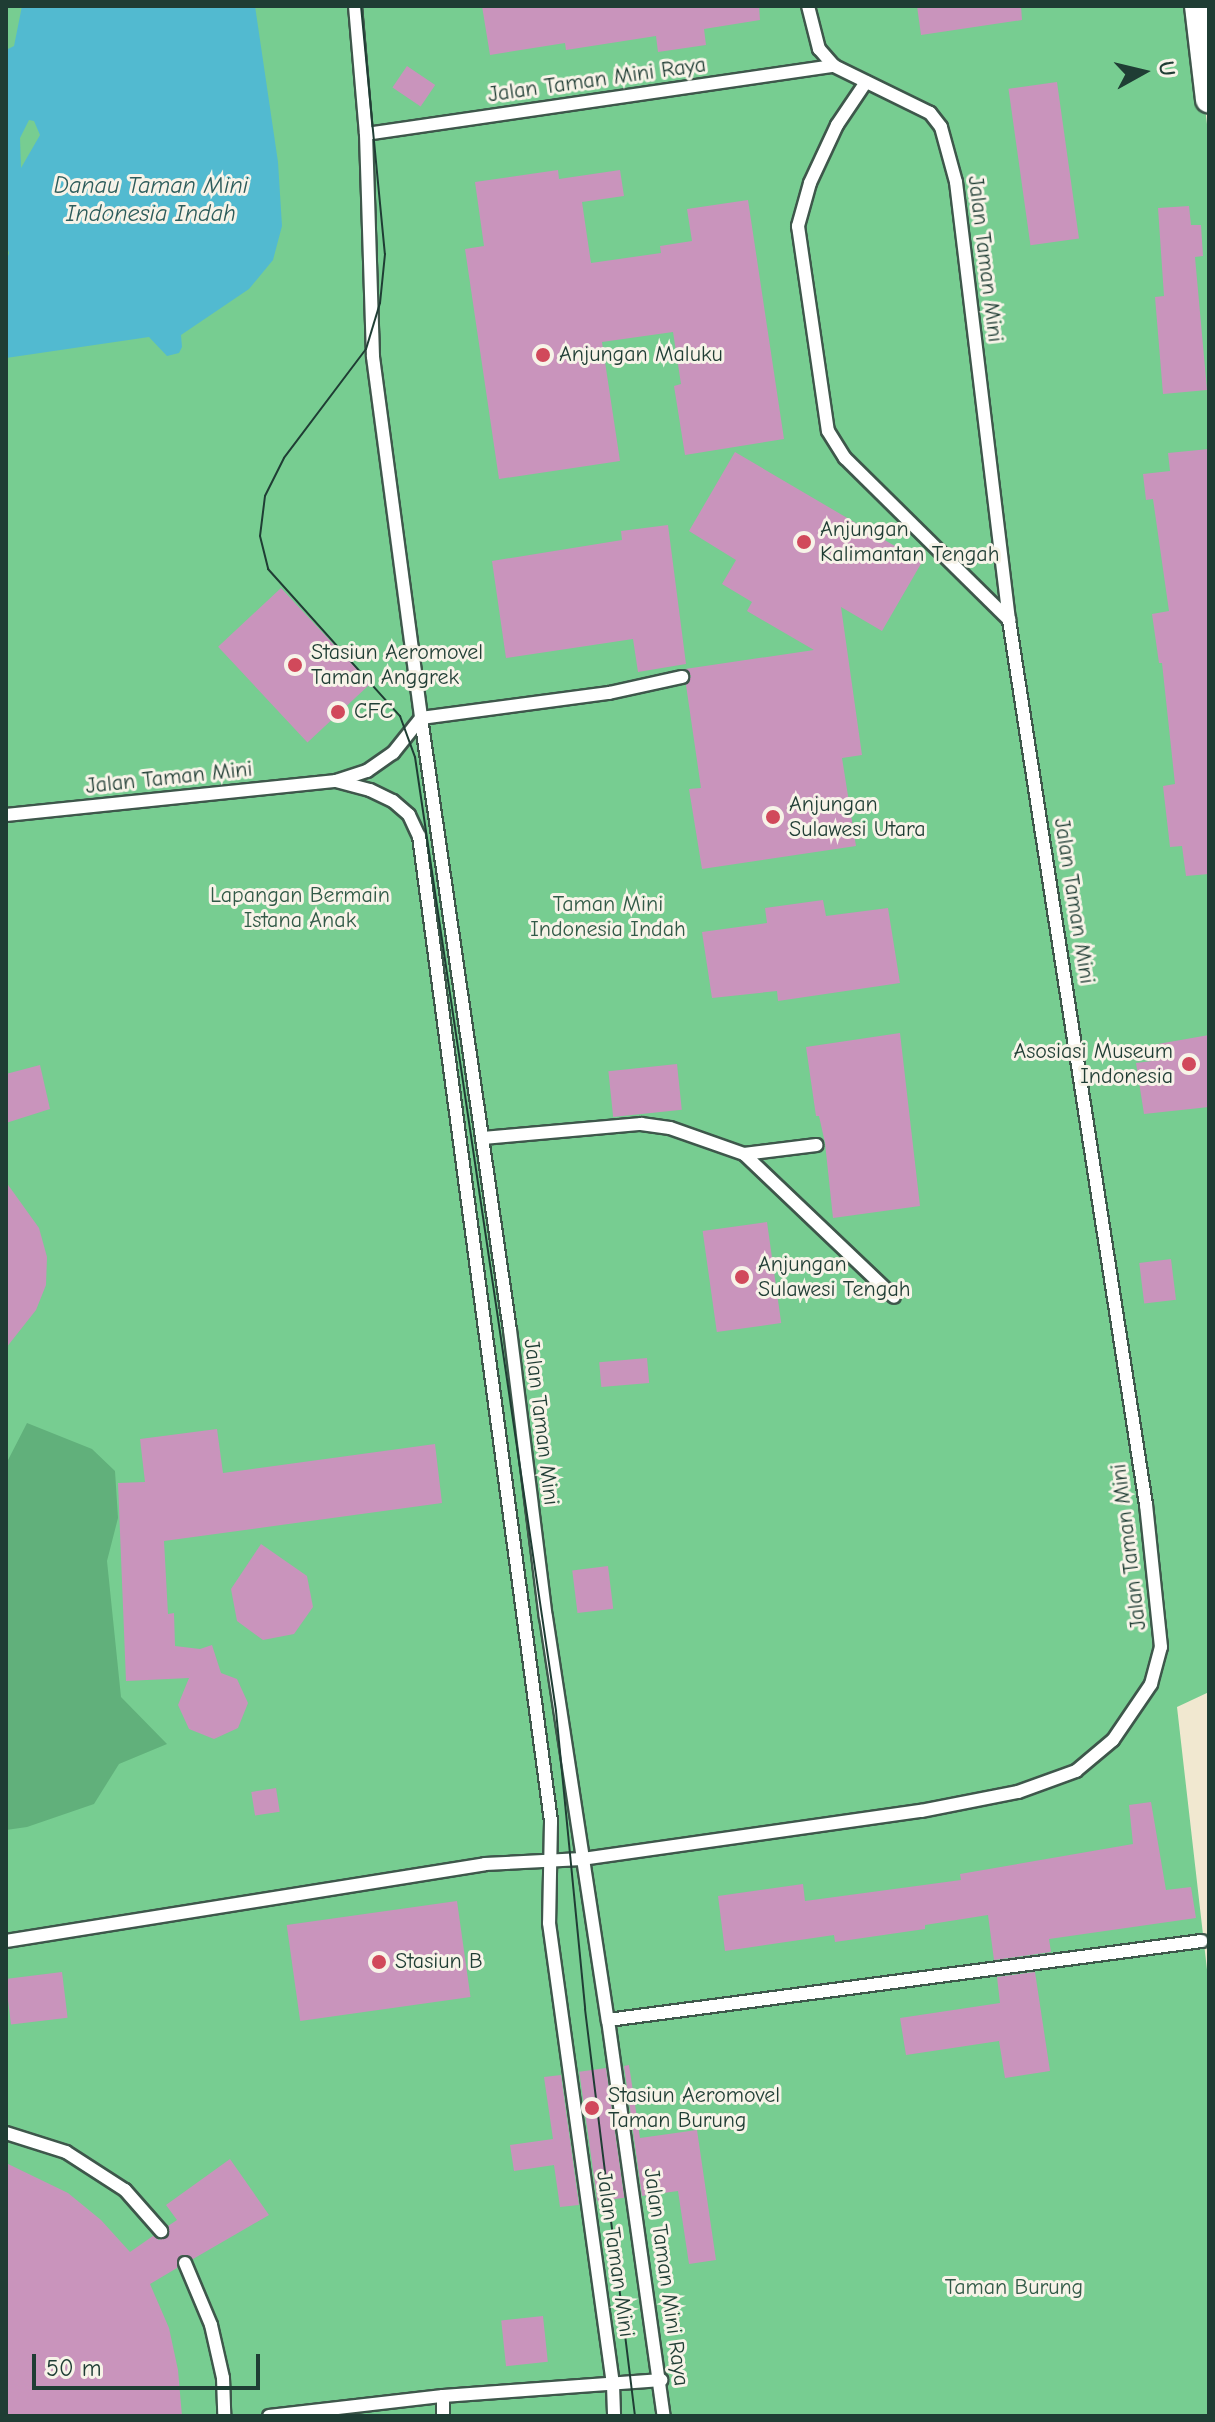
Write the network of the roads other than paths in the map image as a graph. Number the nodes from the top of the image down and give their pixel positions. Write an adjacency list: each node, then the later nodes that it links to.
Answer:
1 (355, 6): 7 (lane, Jalan Taman Mini)
2 (808, 6): 4 (lane)
3 (1198, 6): 6 (street)
4 (834, 66): 5 (lane, Jalan Taman Mini); 7 (lane, Jalan Taman Mini Raya)
5 (866, 82): 8 (lane, Jalan Taman Mini); 8 (lane)
6 (1209, 99)
7 (366, 134): 10 (lane, Jalan Taman Mini)
8 (1009, 620): 18 (lane, Jalan Taman Mini)
9 (682, 677): 10 (lane)
10 (421, 718): 11 (lane, Jalan Taman Mini); 13 (lane, Jalan Taman Mini)
11 (336, 781): 12 (lane, Jalan Taman Mini); 17 (lane, Jalan Taman Mini)
12 (6, 815)
13 (483, 1138): 15 (lane); 18 (lane, Jalan Taman Mini)
14 (816, 1145): 15 (lane)
15 (744, 1154): 16 (lane)
16 (894, 1297)
17 (549, 1859): 18 (lane); 19 (lane); 26 (lane, Jalan Taman Mini)
18 (582, 1859): 21 (lane, Jalan Taman Mini Raya)
19 (6, 1941)
20 (1202, 1941): 21 (lane)
21 (608, 2020): 25 (lane, Jalan Taman Mini Raya)
22 (6, 2133): 23 (lane)
23 (161, 2231)
24 (185, 2263): 28 (lane)
25 (661, 2380): 26 (lane); 32 (lane, Jalan Taman Mini Raya)
26 (613, 2385): 27 (lane); 31 (lane, Jalan Taman Mini)
27 (443, 2396): 29 (lane); 30 (lane)
28 (224, 2416)
29 (269, 2416)
30 (443, 2416)
31 (614, 2416)
32 (664, 2416)

